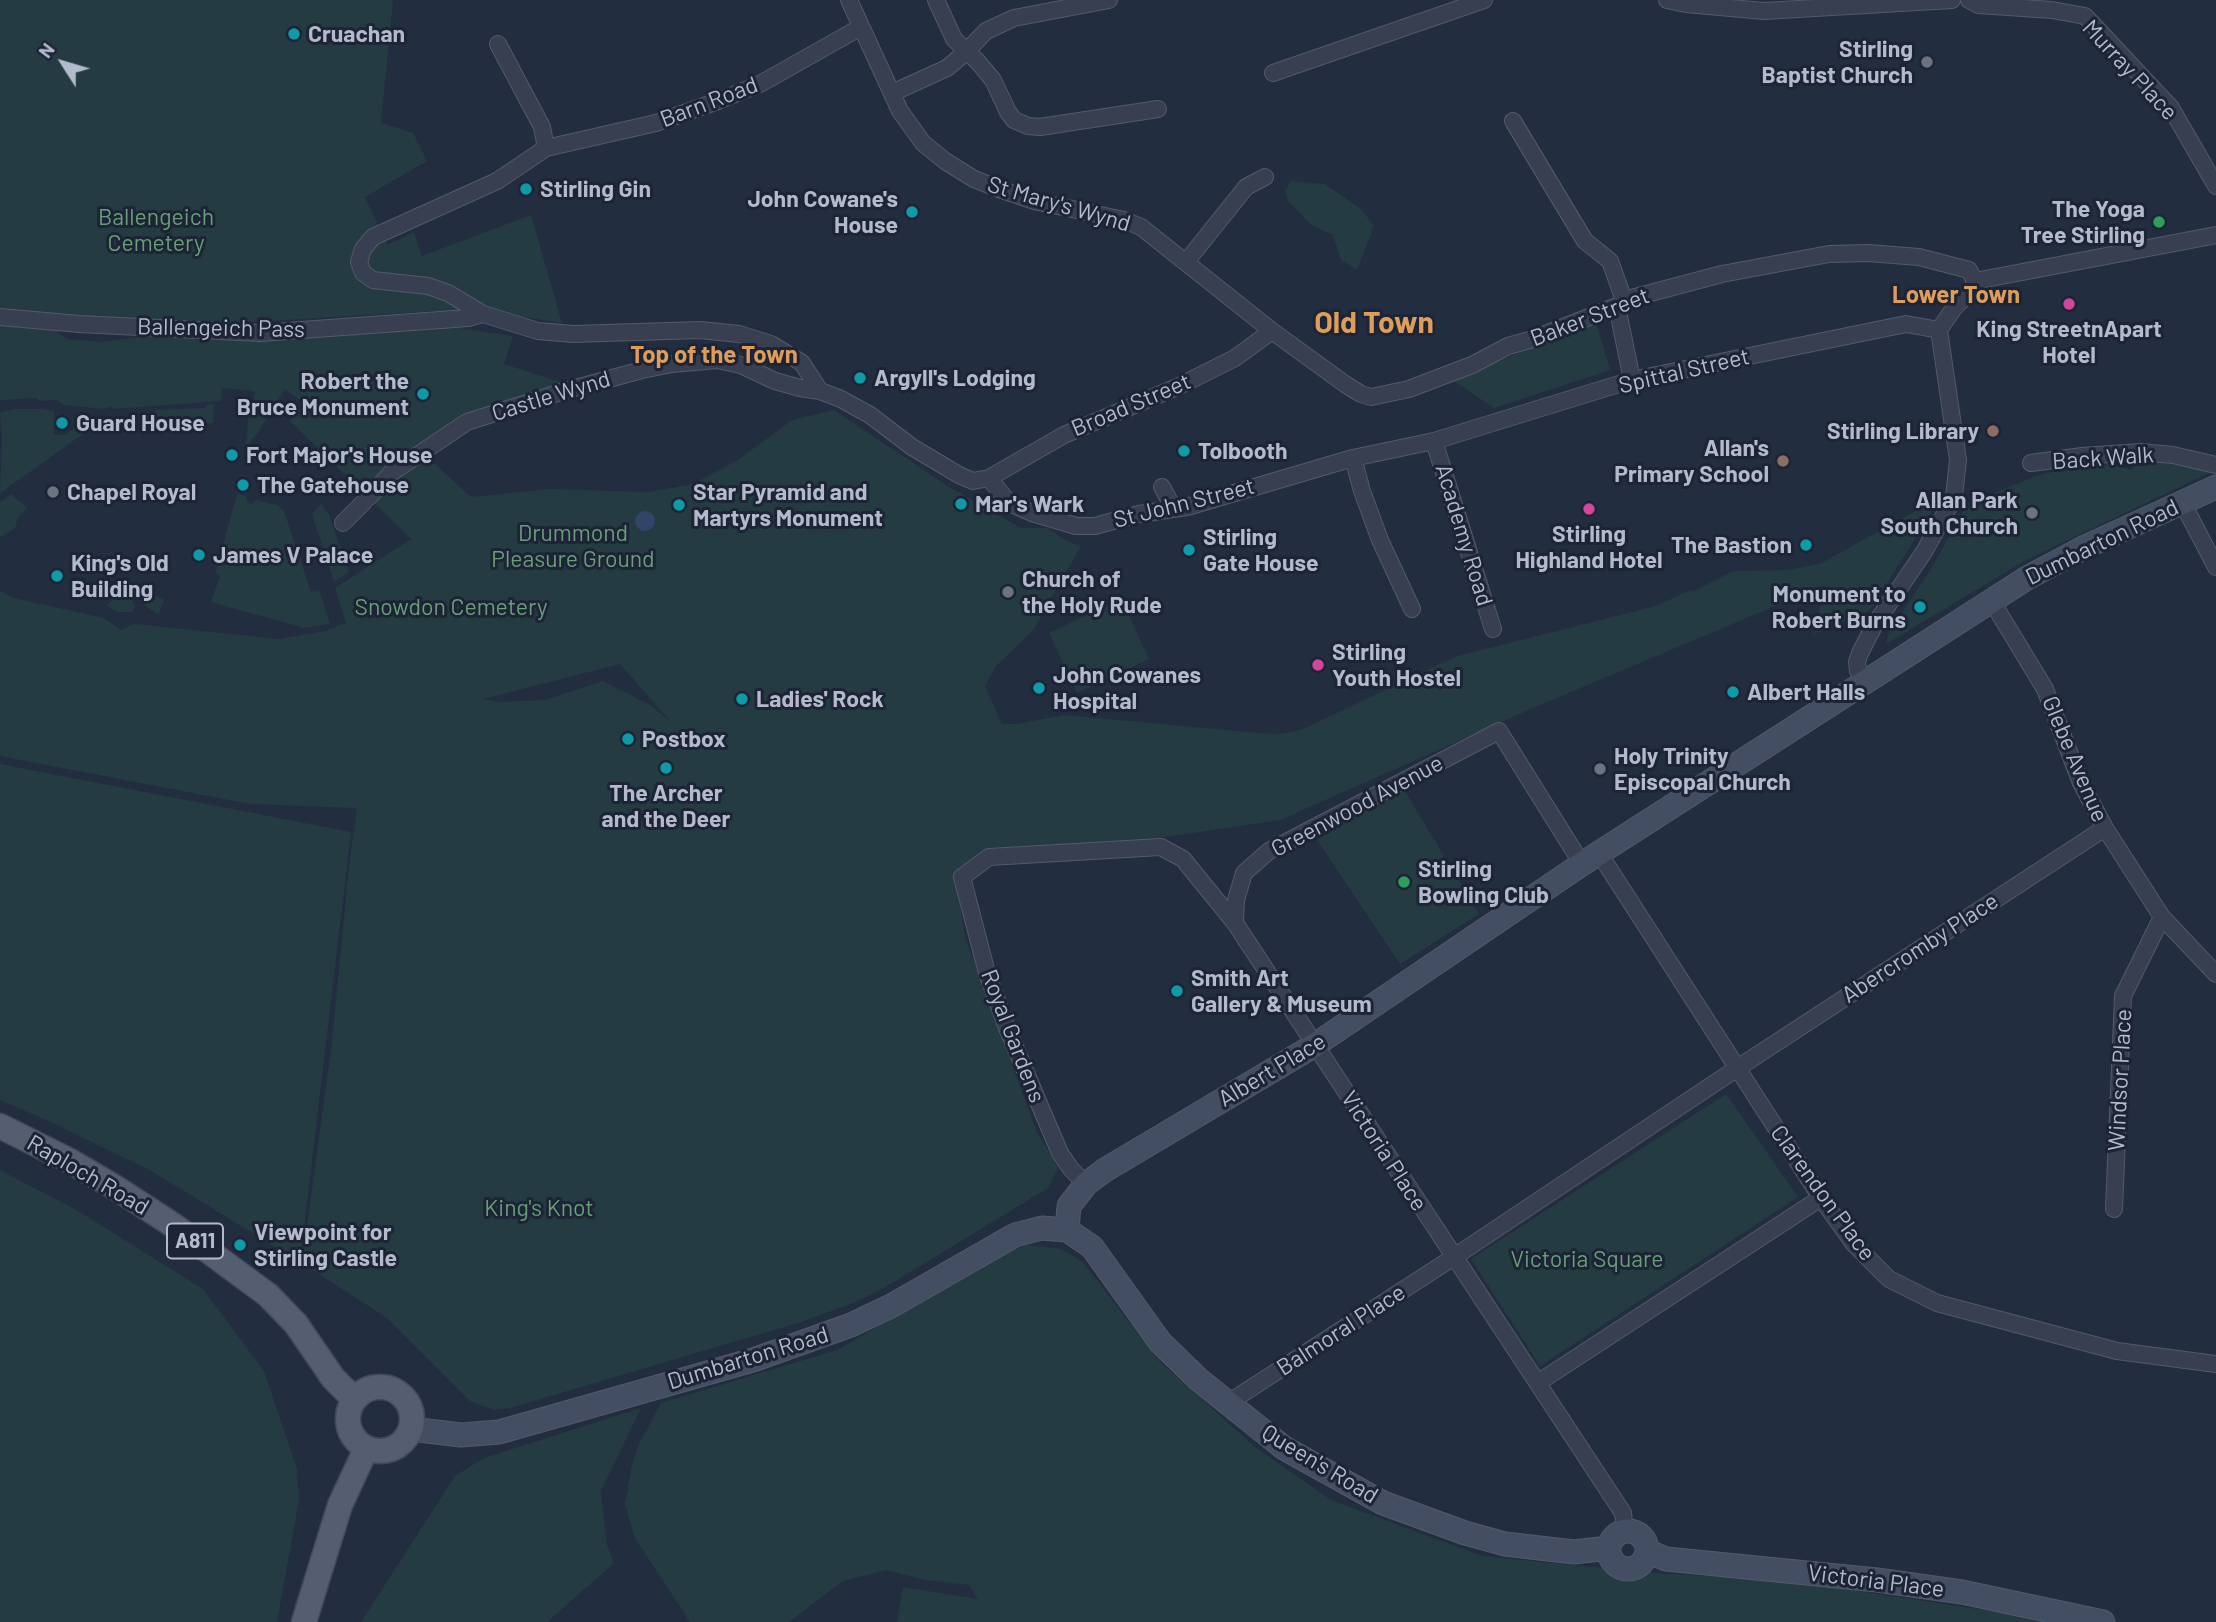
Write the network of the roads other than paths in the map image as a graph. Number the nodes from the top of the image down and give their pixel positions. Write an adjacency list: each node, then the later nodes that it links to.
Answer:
1 (849, 0): 9 (street, St Mary's Wynd)
2 (936, 0): 11 (street)
3 (1109, 0): 11 (street)
4 (1483, 0): 12 (street)
5 (1667, 0): 8 (street)
6 (1952, 0): 8 (street)
7 (1969, 0): 18 (street, Murray Place)
8 (1722, 3)
9 (861, 27): 13 (street, St Mary's Wynd); 16 (street, Barn Road)
10 (498, 44): 16 (street)
11 (967, 52): 13 (street); 14 (street)
12 (1273, 73)
13 (892, 93): 20 (street, St Mary's Wynd)
14 (1158, 109)
15 (1513, 121): 22 (street)
16 (546, 148): 23 (street)
17 (1265, 177): 20 (street)
18 (2216, 186)
19 (2216, 235): 21 (street)
20 (1186, 262): 26 (street, St Mary's Wynd)
21 (1975, 281): 22 (street, Baker Street); 25 (street)
22 (1621, 303): 26 (street, Baker Street); 27 (street)
23 (483, 314): 24 (street, Ballengeich Pass); 28 (street)
24 (0, 317)
25 (1938, 330): 27 (street, Spittal Street); 43 (street)
26 (1272, 331): 33 (street, Broad Street)
27 (1632, 380): 29 (street, Spittal Street)
28 (820, 391): 33 (street, Castle Wynd); 38 (street, Castle Wynd)
29 (1434, 441): 30 (street, St John Street); 42 (street, Academy Road)
30 (1353, 458): 37 (street, St John Street); 41 (street)
31 (2031, 463): 32 (street, Back Walk)
32 (2216, 465)
33 (989, 478): 37 (street, St John Street)
34 (1162, 487): 37 (street)
35 (2216, 487): 36 (main road, Dumbarton Road)
36 (2182, 502): 39 (street); 40 (main road, Dumbarton Road)
37 (1173, 507)
38 (343, 523)
39 (2216, 567)
40 (1991, 600): 43 (main road, Albert Place); 45 (street, Glebe Avenue)
41 (1412, 609)
42 (1493, 629)
43 (1864, 682): 46 (main road, Albert Place)
44 (1499, 731): 46 (street, Clarendon Place); 48 (street, Greenwood Avenue)
45 (2105, 828): 47 (street, Glebe Avenue); 51 (street, Abercromby Place)
46 (1591, 859): 50 (main road, Albert Place); 51 (street, Clarendon Place)
47 (2162, 917): 49 (street, Glebe Avenue); 55 (street, Windsor Place)
48 (1235, 923): 50 (street, Victoria Place); 53 (street, Royal Gardens)
49 (2216, 974)
50 (1315, 1045): 53 (main road, Albert Place); 57 (street, Victoria Place)
51 (1736, 1069): 54 (street, Clarendon Place); 57 (street)
52 (0, 1126): 60 (main road, Raploch Road / A811)
53 (1086, 1184): 56 (main road, Albert Place)
54 (1821, 1198): 58 (street, Clarendon Place); 59 (street)
55 (2114, 1209)
56 (1067, 1230): 61 (main road, Queen's Road); 62 (main road, Dumbarton Road)
57 (1454, 1257): 59 (street); 61 (street, Balmoral Place)
58 (2216, 1364)
59 (1539, 1382): 64 (street)
60 (354, 1399): 62 (main road); 63 (main road)
61 (1228, 1403): 65 (main road, Queen's Road)
62 (411, 1430): 63 (main road)
63 (366, 1449): 67 (main road)
64 (1625, 1531): 65 (main road); 66 (main road)
65 (1609, 1548): 66 (main road)
66 (1647, 1551): 68 (main road, Victoria Place)
67 (304, 1622)
68 (2103, 1622)

